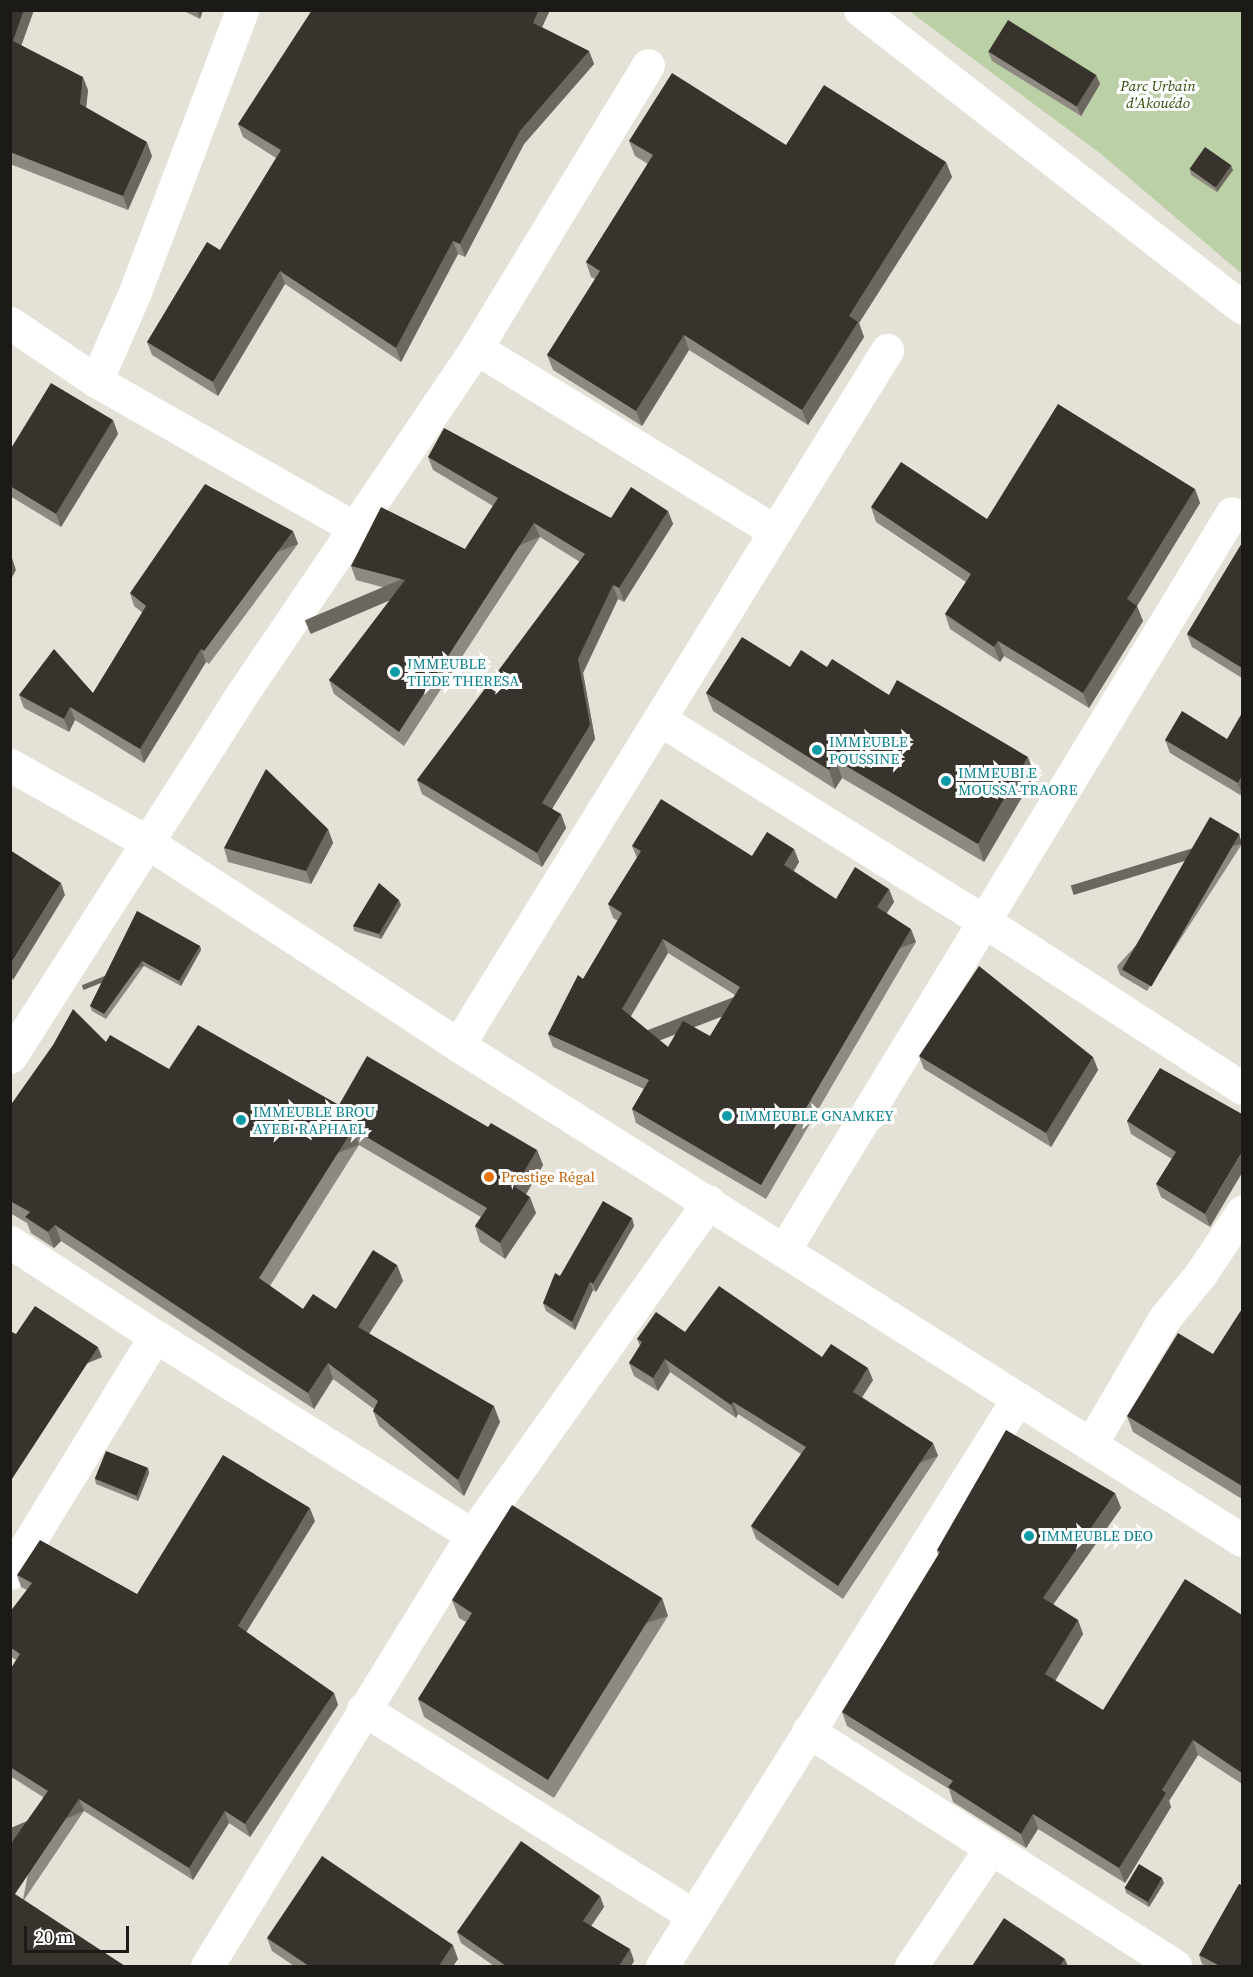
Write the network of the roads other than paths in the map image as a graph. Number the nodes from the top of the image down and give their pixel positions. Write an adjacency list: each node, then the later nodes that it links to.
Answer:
1 (242, 10): 8 (street)
2 (860, 10): 4 (street)
3 (648, 65): 6 (street)
4 (1242, 307)
5 (10, 323): 8 (street)
6 (476, 348): 10 (street); 11 (street)
7 (887, 350): 11 (street)
8 (96, 381): 10 (street)
9 (1232, 513): 15 (street)
10 (353, 527): 14 (street)
11 (775, 531): 12 (street)
12 (659, 719): 15 (street); 16 (street)
13 (10, 765): 14 (street)
14 (147, 842): 16 (street); 17 (street)
15 (984, 921): 18 (street); 22 (street)
16 (458, 1045): 19 (street)
17 (10, 1057)
18 (1242, 1088)
19 (709, 1202): 22 (street); 26 (street)
20 (1242, 1212): 25 (street)
21 (10, 1242): 23 (street)
22 (783, 1250): 24 (street)
23 (155, 1336): 26 (street); 28 (street)
24 (1018, 1398): 25 (street); 30 (street)
25 (1091, 1444): 27 (street)
26 (472, 1535): 29 (street)
27 (1242, 1540)
28 (10, 1573)
29 (363, 1709): 32 (street); 33 (street)
30 (808, 1731): 31 (street); 32 (street)
31 (991, 1848): 35 (street); 36 (street)
32 (694, 1916): 34 (street)
33 (207, 1966)
34 (662, 1966)
35 (911, 1966)
36 (1174, 1966)

